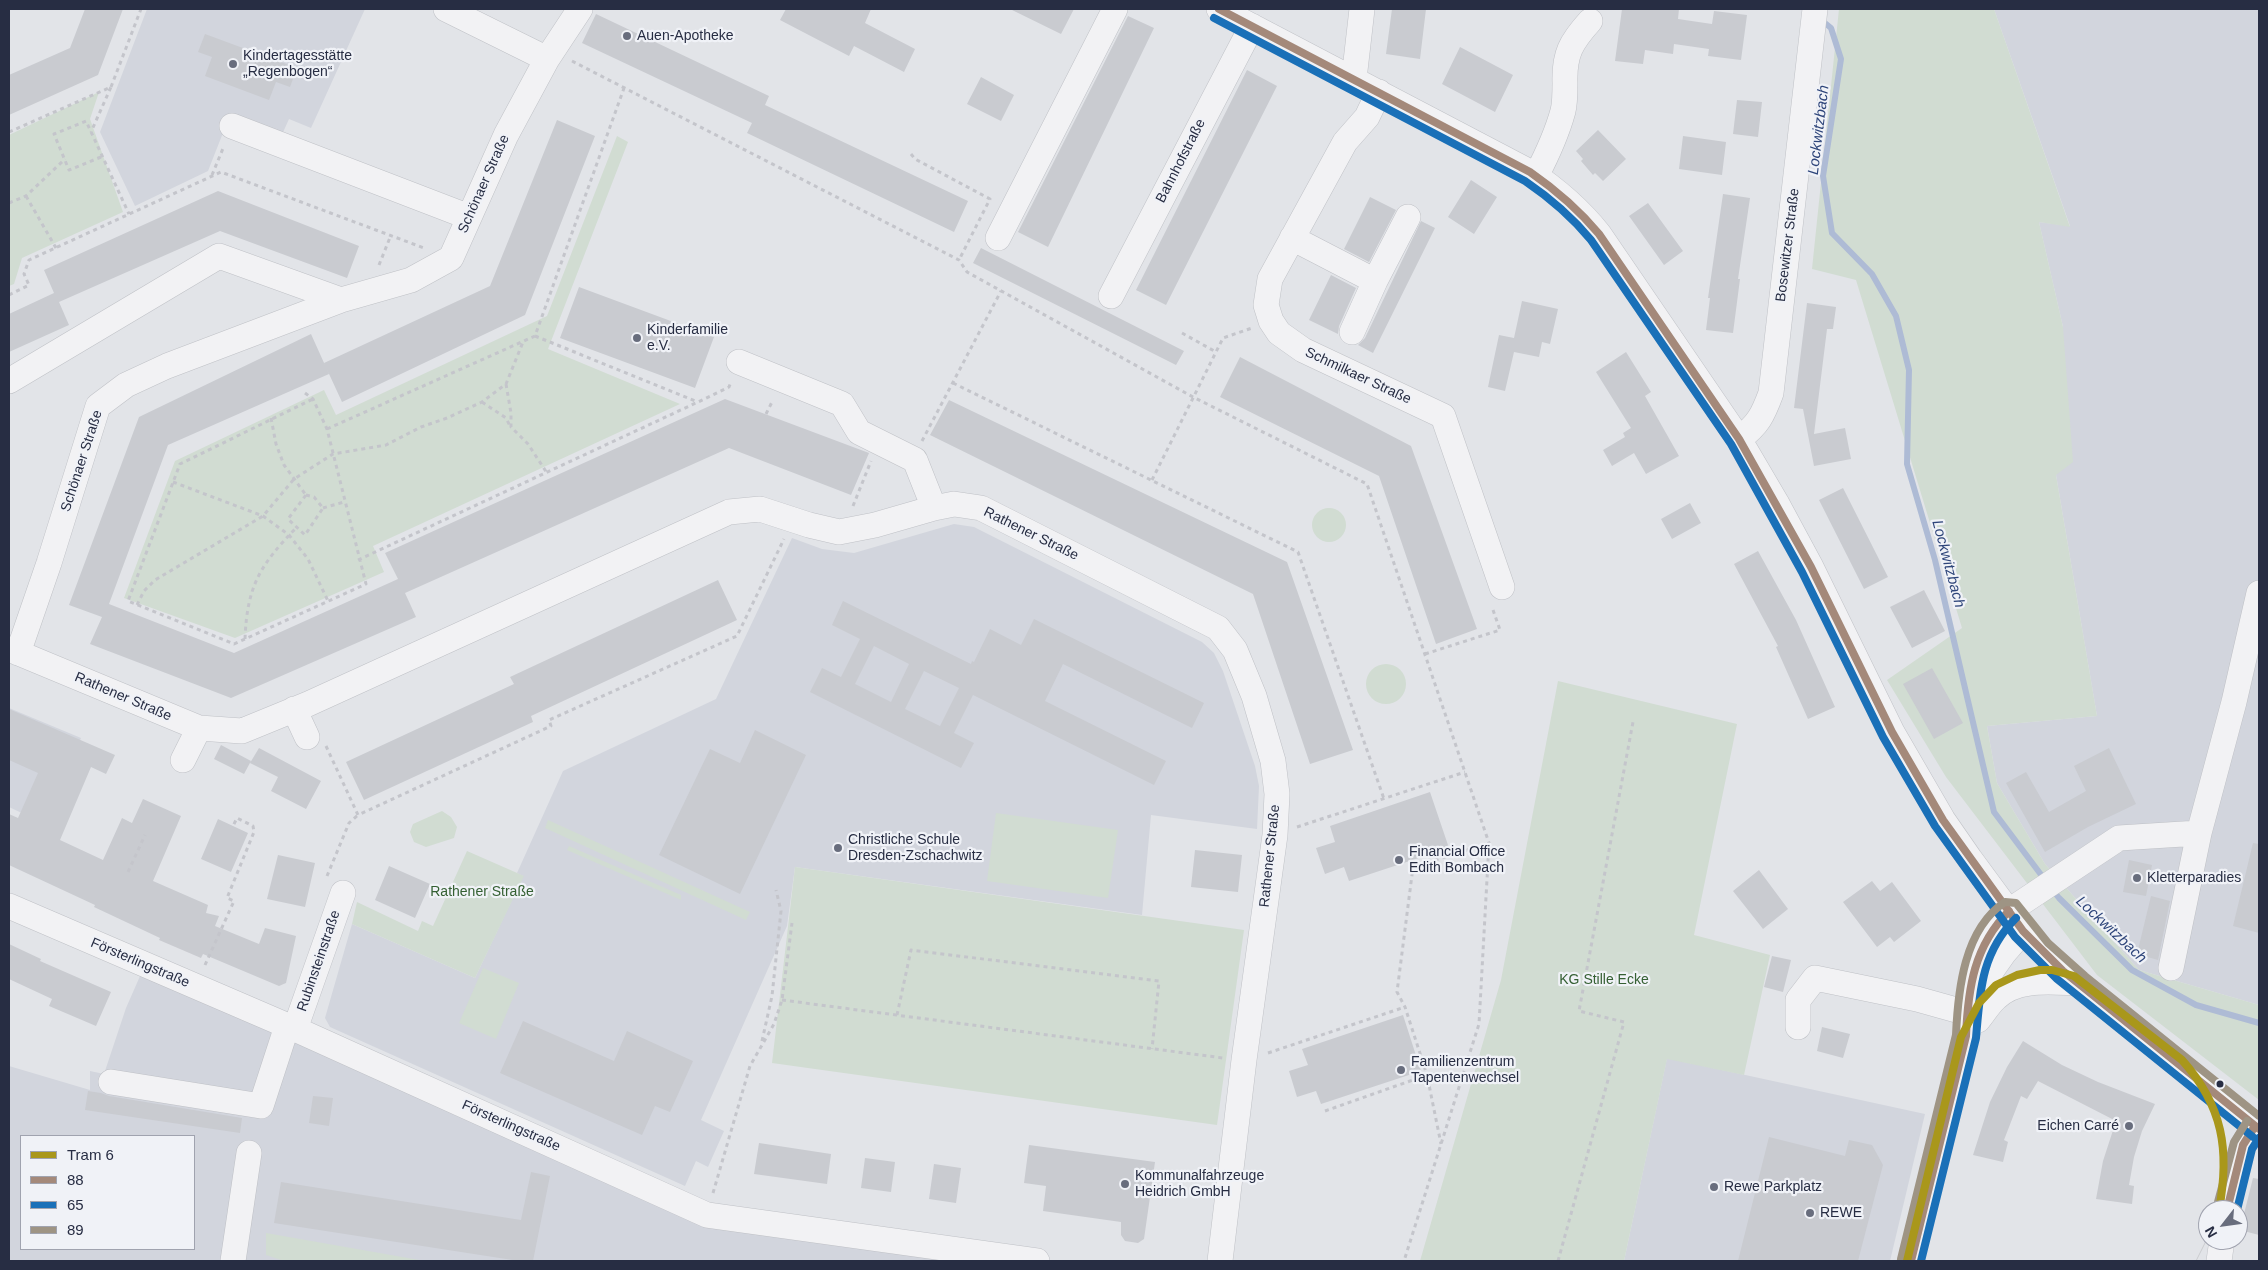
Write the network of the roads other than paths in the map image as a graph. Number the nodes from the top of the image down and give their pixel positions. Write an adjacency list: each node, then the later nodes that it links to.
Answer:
1 (446, 9): 9 (street)
2 (580, 9): 9 (street, Schönaer Straße)
3 (1115, 9): 16 (street)
4 (1219, 9): 8 (street)
5 (1362, 9): 10 (street)
6 (1815, 9): 24 (street, Bosewitzer Straße)
7 (1590, 21): 13 (street)
8 (1252, 26): 10 (street); 19 (street, Bahnhofstraße)
9 (549, 55): 15 (street, Schönaer Straße)
10 (1354, 79): 11 (street)
11 (1379, 92): 13 (street); 17 (street)
12 (232, 126): 15 (street)
13 (1536, 176): 24 (street)
14 (1408, 216): 18 (street)
15 (469, 217): 20 (street, Schönaer Straße)
16 (998, 238)
17 (1292, 238): 18 (street); 26 (street, Schmilkaer Straße)
18 (1375, 282): 21 (street)
19 (1111, 296)
20 (341, 300): 23 (street); 28 (street, Schönaer Straße)
21 (1352, 332)
22 (739, 362): 25 (street)
23 (9, 381)
24 (1739, 440): 35 (street)
25 (934, 508): 29 (street, Rathener Straße); 49 (street, Rathener Straße)
26 (1502, 587)
27 (2259, 593): 33 (street)
28 (13, 651): 30 (street, Rathener Straße)
29 (294, 709): 30 (street, Rathener Straße); 31 (street)
30 (199, 728): 32 (street)
31 (315, 738)
32 (183, 760)
33 (2199, 833): 35 (street); 38 (street)
34 (343, 893): 41 (street, Rubinsteinstraße)
35 (2018, 904): 37 (street); 40 (street)
36 (9, 906): 41 (street, Försterlingstraße)
37 (2023, 931): 39 (street); 40 (street)
38 (2171, 968)
39 (2076, 983): 40 (street); 44 (street)
40 (1966, 1025): 42 (street); 50 (street)
41 (291, 1027): 43 (street, Rubinsteinstraße); 48 (street, Försterlingstraße)
42 (1798, 1027)
43 (110, 1082)
44 (2257, 1127): 46 (street)
45 (249, 1153): 47 (street)
46 (2229, 1200)
47 (233, 1261)
48 (1037, 1261)
49 (1220, 1261)
50 (1911, 1261)

